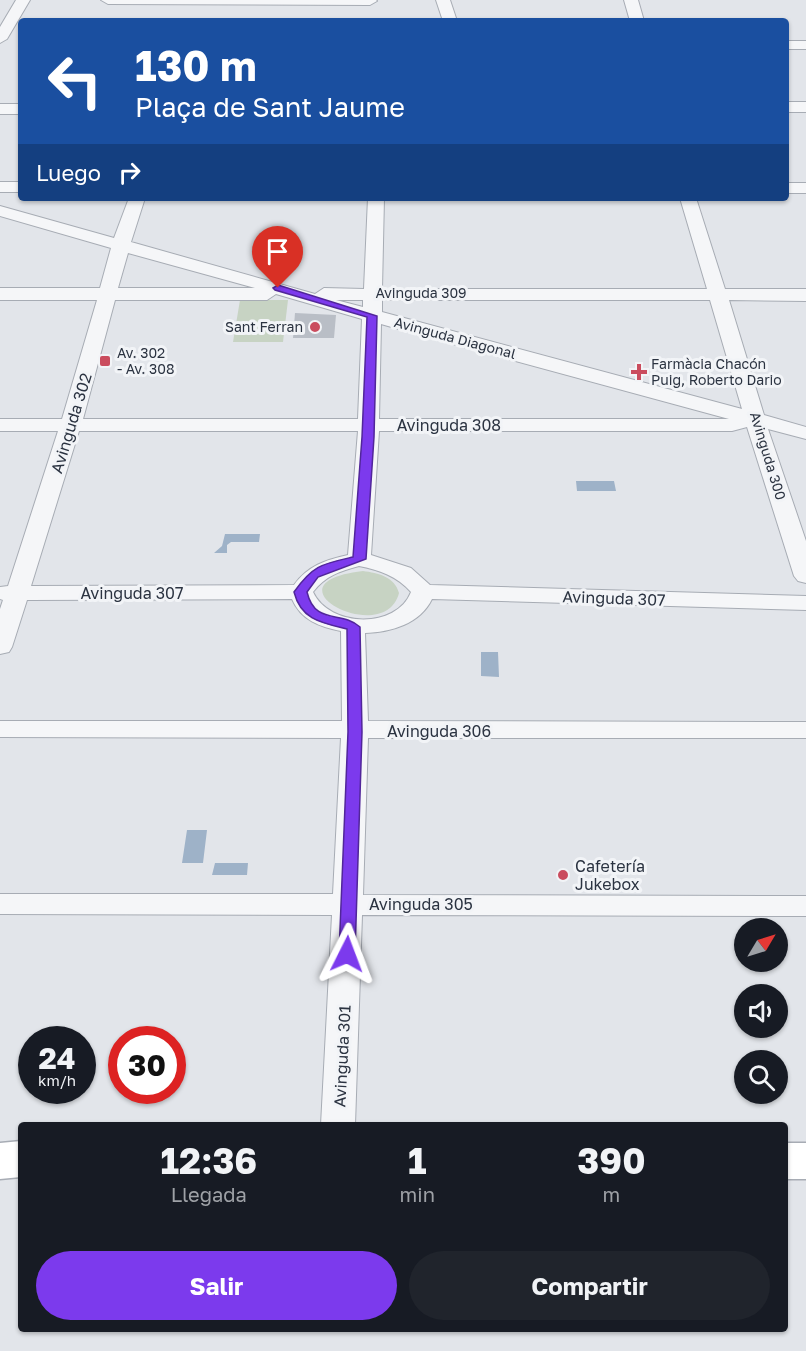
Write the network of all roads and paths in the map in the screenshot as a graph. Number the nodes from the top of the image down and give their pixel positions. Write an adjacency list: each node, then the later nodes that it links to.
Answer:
1 (23, 0): 9 (street)
2 (108, 0): 6 (street)
3 (443, 0): 7 (street)
4 (631, 0): 8 (street)
5 (371, 4): 6 (street)
6 (191, 5)
7 (449, 18)
8 (636, 18)
9 (5, 42)
10 (789, 45): 11 (street)
11 (806, 45)
12 (789, 107): 13 (street)
13 (806, 107)
14 (0, 109): 15 (street)
15 (18, 109)
16 (789, 114): 17 (street)
17 (806, 114)
18 (0, 187): 19 (street)
19 (18, 187)
20 (789, 188): 21 (street)
21 (806, 188)
22 (136, 201): 26 (street, Avinguda 302)
23 (376, 201): 27 (street)
24 (689, 201): 31 (street, Avinguda 300)
25 (0, 211): 26 (street, Avinguda Diagonal)
26 (122, 245): 29 (street, Avinguda 302); 30 (street, Avinguda Diagonal)
27 (373, 293): 30 (street, Avinguda 309); 31 (street, Avinguda 309); 33 (street)
28 (0, 294): 29 (street, Avinguda 309)
29 (109, 294): 30 (street, Avinguda 309); 36 (street, Avinguda 302)
30 (299, 294): 33 (street, Avinguda Diagonal)
31 (719, 294): 32 (street, Avinguda 309); 34 (street, Avinguda 300)
32 (806, 295)
33 (372, 316): 34 (street, Avinguda Diagonal); 37 (street)
34 (754, 418): 37 (street, Avinguda 308); 38 (street, Avinguda Diagonal); 40 (street, Avinguda 300)
35 (0, 425): 36 (street, Avinguda 308)
36 (70, 426): 37 (street, Avinguda 308); 43 (street, Avinguda 302)
37 (368, 426): 39 (street)
38 (806, 433)
39 (359, 559): 41 (street); 42 (street)
40 (806, 576)
41 (301, 592): 43 (street, Avinguda 307); 45 (street)
42 (423, 592): 44 (street, Avinguda 307); 45 (street)
43 (9, 593): 46 (street, Avinguda 302)
44 (806, 603)
45 (353, 627): 49 (street, Avinguda 301)
46 (0, 647)
47 (0, 729): 49 (street, Avinguda 306)
48 (806, 730): 49 (street, Avinguda 306)
49 (355, 732): 51 (street, Avinguda 301)
50 (0, 904): 51 (street, Avinguda 305)
51 (350, 904): 52 (street, Avinguda 305); 53 (street, Avinguda 301)
52 (806, 906)
53 (338, 1122)
54 (788, 1161): 55 (street)
55 (806, 1161)

